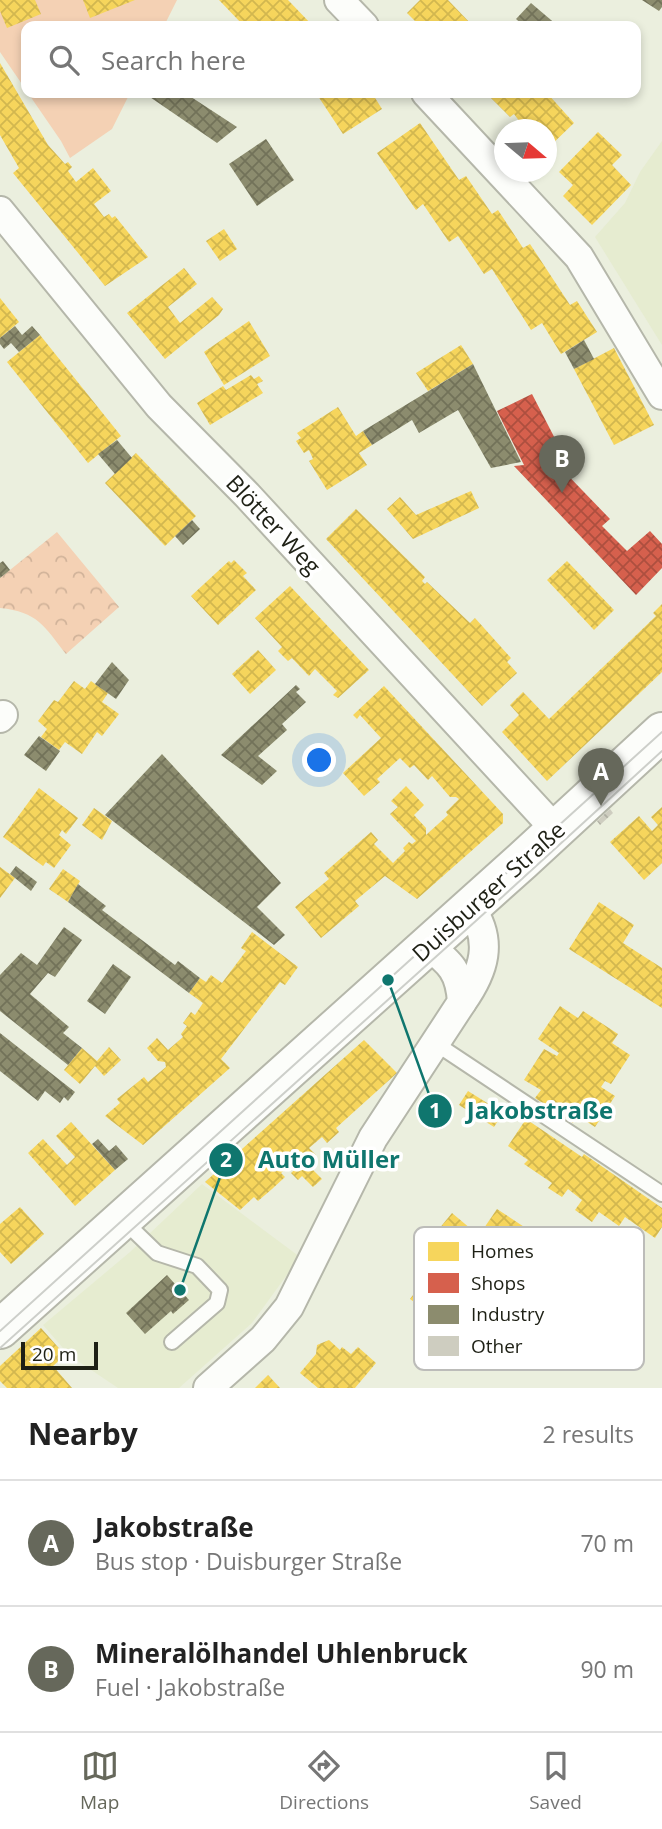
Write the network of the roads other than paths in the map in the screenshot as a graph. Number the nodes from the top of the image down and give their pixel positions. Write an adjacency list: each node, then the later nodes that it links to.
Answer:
1 (339, 0): 2 (street)
2 (359, 21)
3 (431, 98): 5 (street)
4 (0, 211): 7 (street, Blötter Weg)
5 (662, 395)
6 (662, 732): 7 (main road, Duisburger Straße)
7 (556, 830): 8 (main road, Duisburger Straße)
8 (470, 907): 9 (main road, Duisburger Straße); 10 (street)
9 (427, 945): 10 (street); 13 (main road, Duisburger Straße)
10 (462, 1002): 11 (street)
11 (435, 1043): 12 (lane); 16 (street)
12 (662, 1194)
13 (123, 1220): 14 (main road, Duisburger Straße); 15 (lane)
14 (0, 1329)
15 (172, 1342)
16 (208, 1388)

